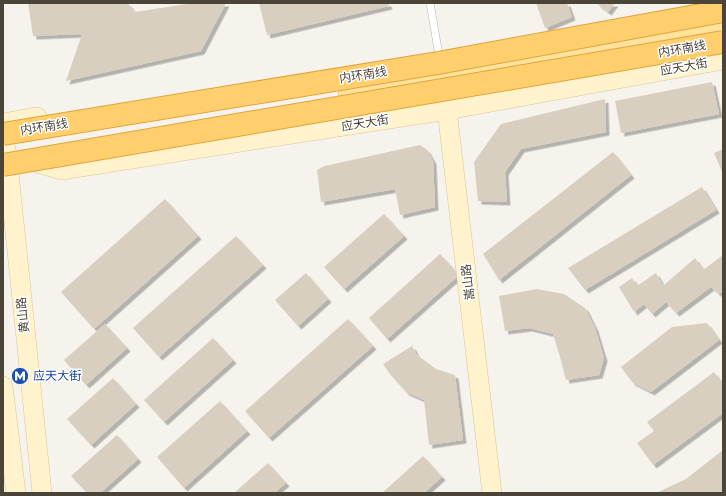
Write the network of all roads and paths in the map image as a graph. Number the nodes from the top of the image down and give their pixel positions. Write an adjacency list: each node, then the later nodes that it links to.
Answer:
1 (430, 3): 7 (lane)
2 (723, 11): 9 (highway, 内环南线, bridge)
3 (723, 17): 7 (main road)
4 (723, 28): 7 (main road)
5 (723, 42): 9 (highway, 内环南线, bridge)
6 (723, 60): 8 (street, 应天大街)
7 (442, 75): 8 (street, 嵩山路); 9 (main road); 9 (street)
8 (447, 110): 9 (street, 应天大街); 13 (street, 嵩山路)
9 (4, 144): 12 (street, 黄山路)
10 (3, 386): 11 (street)
11 (16, 493)
12 (42, 493)
13 (492, 493)

